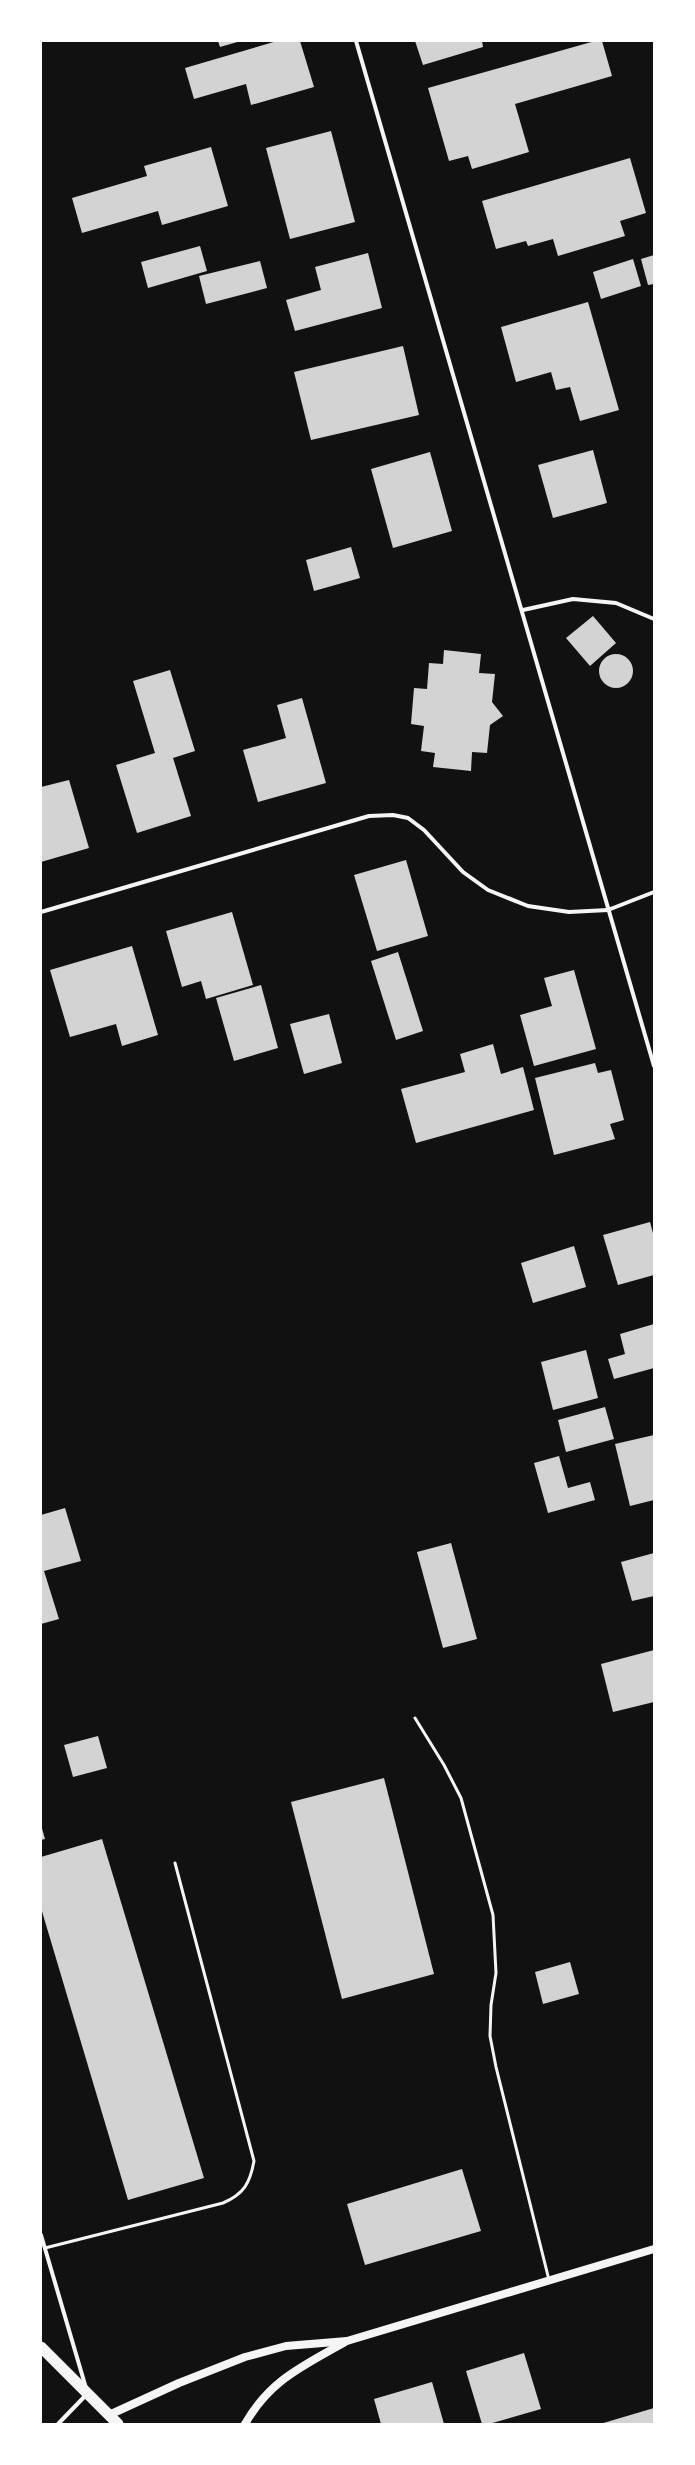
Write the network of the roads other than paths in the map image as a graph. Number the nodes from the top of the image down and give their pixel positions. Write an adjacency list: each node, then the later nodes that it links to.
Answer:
1 (356, 41): 2 (street)
2 (523, 610): 3 (street); 5 (street)
3 (654, 619)
4 (654, 892): 5 (street)
5 (608, 910): 6 (street); 7 (street)
6 (41, 912)
7 (654, 1066)
8 (415, 1718): 13 (lane)
9 (175, 1863): 11 (lane)
10 (41, 2235): 11 (street)
11 (45, 2248): 16 (street)
12 (654, 2249): 13 (main road)
13 (549, 2280): 14 (main road)
14 (347, 2341): 17 (main road); 20 (main road)
15 (41, 2348): 16 (highway)
16 (88, 2394): 17 (highway); 18 (street)
17 (109, 2415): 19 (highway)
18 (58, 2424)
19 (118, 2424)
20 (245, 2424)

